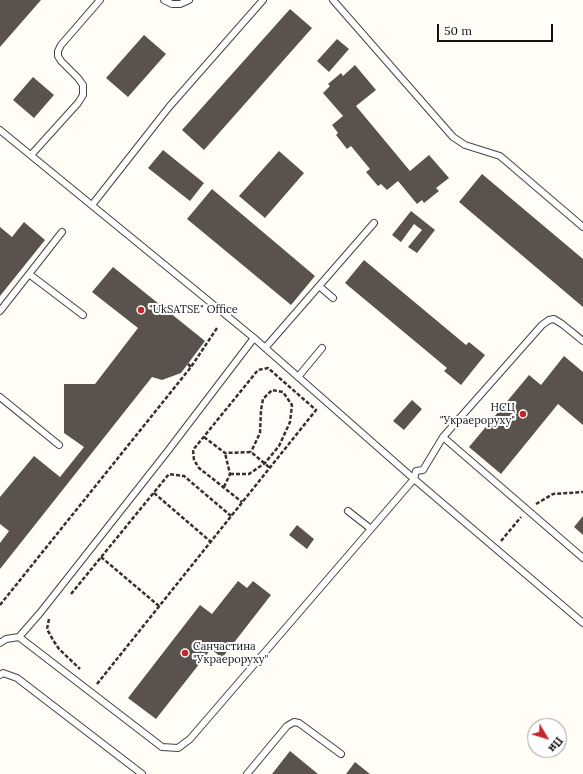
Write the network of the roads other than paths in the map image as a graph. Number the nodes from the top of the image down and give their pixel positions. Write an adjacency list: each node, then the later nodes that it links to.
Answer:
1 (100, 0): 7 (lane)
2 (164, 0): 3 (lane)
3 (189, 0)
4 (263, 0): 8 (lane)
5 (333, 0): 10 (lane)
6 (0, 130): 7 (lane)
7 (31, 155): 8 (lane)
8 (92, 205): 17 (lane)
9 (374, 223): 13 (lane)
10 (583, 227)
11 (62, 232): 12 (lane)
12 (29, 274): 15 (lane); 16 (lane)
13 (319, 286): 14 (lane); 19 (lane)
14 (333, 298)
15 (0, 311)
16 (83, 315)
17 (254, 338): 19 (lane); 30 (lane)
18 (583, 341): 23 (lane)
19 (265, 348): 21 (lane)
20 (322, 348): 21 (lane)
21 (298, 377): 25 (lane)
22 (0, 397): 24 (lane)
23 (443, 437): 25 (lane); 28 (lane)
24 (58, 445)
25 (414, 479): 27 (lane); 29 (lane)
26 (348, 511): 27 (lane)
27 (371, 529): 30 (lane)
28 (583, 558)
29 (583, 623)
30 (19, 638): 31 (lane)
31 (0, 642)
32 (0, 675): 35 (lane)
33 (341, 754): 34 (lane)
34 (249, 773)
35 (142, 774)

